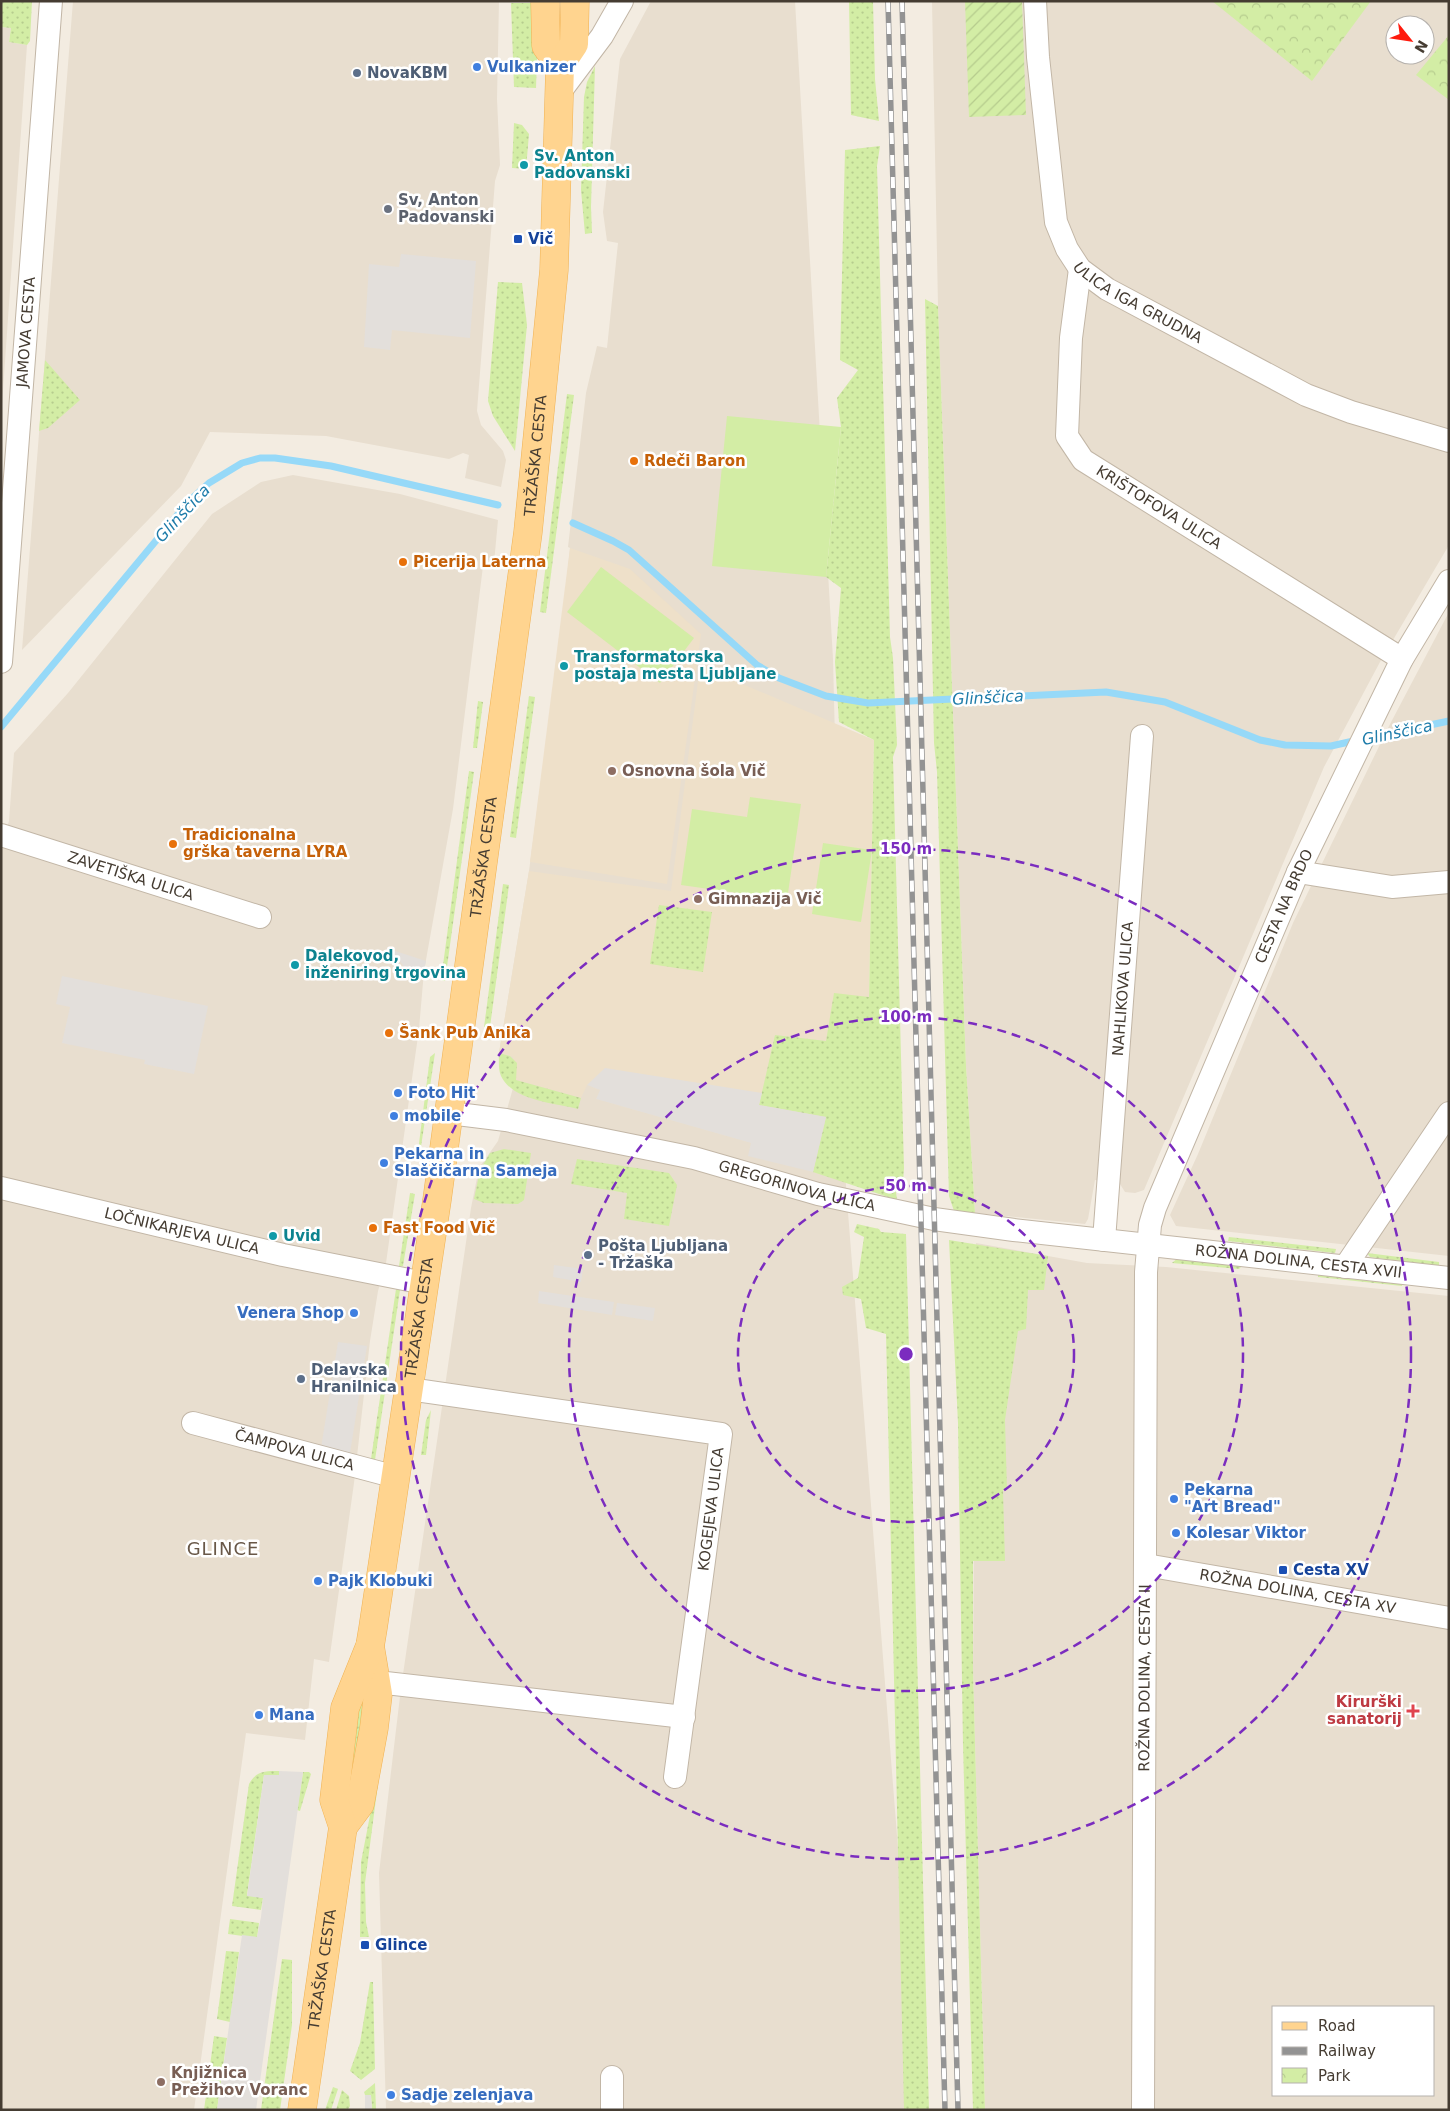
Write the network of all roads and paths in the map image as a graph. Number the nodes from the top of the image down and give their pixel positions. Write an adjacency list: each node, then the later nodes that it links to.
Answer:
1 (51, 1): 12 (street, JAMOVA CESTA)
2 (545, 1): 6 (main road)
3 (575, 1): 6 (main road)
4 (622, 1): 7 (street)
5 (1035, 1): 8 (street, ULICA IGA GRUDNA)
6 (560, 64): 7 (main road, TRŽAŠKA CESTA)
7 (560, 92): 18 (main road, TRŽAŠKA CESTA)
8 (1080, 269): 9 (street, ULICA IGA GRUDNA); 11 (street, KRIŠTOFOVA ULICA)
9 (1449, 441)
10 (1449, 581): 11 (street, CESTA NA BRDO)
11 (1402, 659): 15 (street, CESTA NA BRDO)
12 (1, 662)
13 (1142, 736): 21 (street, NAHLIKOVA ULICA)
14 (1, 835): 17 (street, ZAVETIŠKA ULICA)
15 (1298, 872): 16 (street); 22 (street, CESTA NA BRDO)
16 (1449, 882)
17 (260, 917)
18 (449, 1113): 21 (street, GREGORINOVA ULICA); 25 (main road, TRŽAŠKA CESTA)
19 (1449, 1113): 23 (street)
20 (1, 1188): 25 (street, LOČNIKARJEVA ULICA)
21 (1104, 1240): 22 (street, GREGORINOVA ULICA)
22 (1147, 1244): 23 (street, ROŽNA DOLINA, CESTA XVII); 29 (street, ROŽNA DOLINA, CESTA II)
23 (1346, 1267): 24 (street, ROŽNA DOLINA, CESTA XVII)
24 (1449, 1278)
25 (424, 1283): 26 (main road, TRŽAŠKA CESTA)
26 (409, 1389): 28 (main road, TRŽAŠKA CESTA); 33 (street, KOGEJEVA ULICA)
27 (193, 1423): 28 (street, ČAMPOVA ULICA)
28 (396, 1477): 31 (main road, TRŽAŠKA CESTA)
29 (1146, 1565): 30 (street, ROŽNA DOLINA, CESTA XV); 39 (street, ROŽNA DOLINA, CESTA II)
30 (1449, 1618)
31 (370, 1646): 32 (main road, TRŽAŠKA CESTA); 35 (main road, TRŽAŠKA CESTA)
32 (376, 1682): 33 (street); 35 (main road, TRŽAŠKA CESTA)
33 (684, 1717): 34 (street, KOGEJEVA ULICA)
34 (675, 1778)
35 (343, 1827): 37 (main road, TRŽAŠKA CESTA)
36 (612, 2077): 38 (street)
37 (302, 2110)
38 (612, 2110)
39 (1143, 2110)

